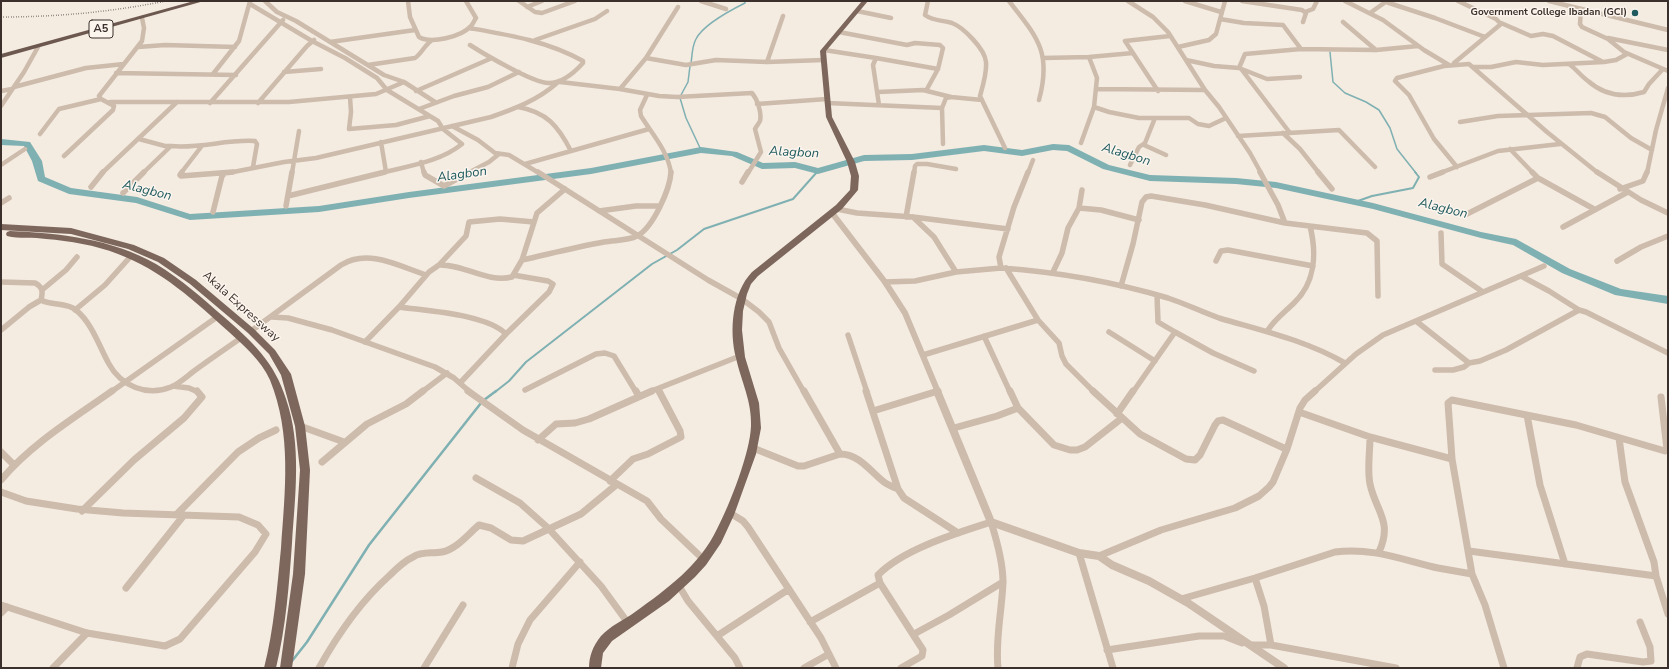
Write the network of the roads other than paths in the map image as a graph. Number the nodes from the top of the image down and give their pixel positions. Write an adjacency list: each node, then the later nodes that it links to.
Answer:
1 (201, 1): 33 (highway, A5)
2 (265, 1): 31 (street)
3 (408, 1): 42 (street)
4 (466, 1): 41 (street)
5 (519, 1): 22 (street)
6 (542, 1): 22 (street)
7 (574, 1): 22 (street)
8 (701, 1): 24 (street)
9 (865, 1): 27 (main road)
10 (928, 1): 109 (street)
11 (1009, 1): 70 (street)
12 (1128, 1): 46 (street)
13 (1185, 1): 28 (street)
14 (1225, 1): 28 (street)
15 (1242, 1): 29 (street)
16 (1317, 1): 29 (street)
17 (1346, 1): 30 (street)
18 (1458, 1): 39 (street)
19 (1549, 1): 25 (street)
20 (250, 2): 36 (street); 57 (street)
21 (1386, 2): 30 (street); 47 (street)
22 (527, 6)
23 (678, 7): 68 (street)
24 (726, 9)
25 (1581, 9): 43 (street); 48 (street)
26 (607, 11): 49 (street)
27 (857, 11): 34 (street); 44 (main road)
28 (1222, 12): 35 (street)
29 (1305, 12): 37 (street)
30 (1370, 13): 54 (street)
31 (286, 16): 36 (street); 45 (street)
32 (784, 16): 73 (street)
33 (142, 18): 55 (highway, A5); 56 (street)
34 (891, 18)
35 (1220, 19): 58 (street); 59 (street)
36 (280, 22): 50 (street); 88 (street)
37 (1303, 22)
38 (1343, 22): 61 (street)
39 (1501, 23): 47 (street); 74 (street)
40 (1668, 25): 43 (street)
41 (469, 28): 49 (street); 51 (street)
42 (415, 30): 51 (street); 52 (street)
43 (1667, 30)
44 (839, 32): 60 (main road); 82 (street)
45 (321, 36): 50 (street); 52 (street)
46 (1170, 36): 58 (street); 63 (street)
47 (1485, 37): 76 (street)
48 (1602, 37): 62 (street); 64 (street)
49 (534, 40): 93 (street)
50 (312, 41): 84 (street); 91 (street)
51 (433, 41): 78 (street)
52 (330, 42): 78 (street)
53 (470, 45): 67 (street)
54 (1418, 46): 61 (street); 76 (street)
55 (38, 47): 65 (highway, A5); 94 (street)
56 (138, 47): 57 (street); 75 (street)
57 (235, 47): 87 (street)
58 (1178, 47): 72 (street)
59 (1301, 49): 61 (street); 80 (street)
60 (824, 50): 69 (street); 71 (main road)
61 (1376, 50)
62 (1668, 50)
63 (1133, 53): 66 (street); 103 (street)
64 (1627, 54): 74 (street); 83 (street)
65 (1, 56)
66 (1089, 57): 70 (street); 98 (street)
67 (492, 58): 85 (street); 102 (street)
68 (646, 58): 73 (street); 96 (street)
69 (876, 58): 82 (street); 104 (street)
70 (1043, 58): 110 (street)
71 (823, 60): 73 (street); 111 (main road)
72 (1186, 60): 80 (street); 100 (street)
73 (767, 62)
74 (1604, 62): 77 (street)
75 (124, 64): 86 (street); 94 (street)
76 (1451, 64): 79 (street); 164 (street)
77 (1569, 64): 79 (street); 83 (street)
78 (368, 65): 89 (street)
79 (1473, 67): 125 (street)
80 (1239, 68): 90 (street); 136 (street)
81 (321, 69): 84 (street)
82 (938, 69): 97 (street)
83 (1666, 70)
84 (284, 72): 116 (street)
85 (519, 72): 93 (street); 114 (street)
86 (116, 73): 87 (street); 108 (street)
87 (212, 74): 88 (street)
88 (236, 74): 115 (street)
89 (384, 75): 91 (street); 92 (street)
90 (1300, 77)
91 (376, 78): 99 (street)
92 (404, 82): 99 (street); 102 (street)
93 (559, 82): 96 (street); 121 (street)
94 (13, 88): 101 (street); 119 (street)
95 (1668, 88): 120 (street)
96 (620, 89): 105 (street)
97 (927, 89): 104 (street); 107 (street)
98 (1096, 89): 103 (street); 122 (street)
99 (387, 90): 106 (street); 124 (street)
100 (1205, 90): 103 (street); 128 (street)
101 (1, 91)
102 (416, 91): 114 (street)
103 (1158, 91)
104 (878, 92): 118 (street)
105 (647, 94): 117 (street); 132 (street)
106 (350, 97): 116 (street); 126 (street)
107 (951, 97): 109 (street); 123 (street)
108 (101, 99): 112 (street); 137 (street)
109 (982, 100): 148 (street)
110 (1039, 100)
111 (827, 101): 117 (street); 118 (street); 186 (main road)
112 (110, 102): 113 (street); 155 (street)
113 (177, 102): 115 (street); 140 (street)
114 (435, 102): 124 (street)
115 (210, 103): 116 (street)
116 (258, 103)
117 (758, 104): 170 (street)
118 (879, 105): 123 (street)
119 (1, 106)
120 (1665, 106): 151 (street)
121 (518, 107): 130 (street); 152 (street)
122 (1094, 107): 127 (street); 142 (street)
123 (942, 108): 143 (street)
124 (419, 109): 126 (street)
125 (1526, 115): 129 (street); 144 (street); 151 (street)
126 (430, 116): 131 (street)
127 (1155, 118): 128 (street); 145 (street)
128 (1226, 118): 139 (street)
129 (1460, 122)
130 (452, 126): 131 (street); 133 (street)
131 (443, 129): 138 (street); 141 (street)
132 (649, 129): 152 (street); 182 (street)
133 (460, 130): 138 (street); 153 (street)
134 (299, 131): 157 (street)
135 (1284, 133): 136 (street); 139 (street); 173 (street)
136 (1290, 133): 163 (street)
137 (40, 134)
138 (449, 135): 158 (street)
139 (1238, 136): 193 (street)
140 (139, 139): 146 (street); 171 (street)
141 (381, 142): 157 (street); 166 (street)
142 (1081, 143)
143 (943, 144)
144 (1560, 144): 150 (street); 174 (street)
145 (1144, 145): 154 (street); 161 (street)
146 (171, 146): 147 (street); 177 (street)
147 (201, 147): 162 (street); 167 (street)
148 (1005, 148)
149 (25, 149): 160 (street)
150 (1510, 149): 164 (street); 169 (street)
151 (1652, 150): 174 (street)
152 (571, 151): 159 (street)
153 (499, 154): 158 (street); 159 (street)
154 (1166, 155)
155 (64, 156)
156 (1033, 160): 197 (street)
157 (294, 162): 162 (street); 178 (street)
158 (422, 162): 166 (street)
159 (525, 164): 172 (street)
160 (1, 165)
161 (1130, 165)
162 (253, 167): 167 (street)
163 (1375, 167)
164 (1457, 167): 168 (street)
165 (956, 169): 190 (street)
166 (386, 172): 178 (street)
167 (224, 174): 187 (street)
168 (1430, 177)
169 (1538, 178): 184 (street); 189 (street)
170 (742, 182)
171 (91, 187)
172 (566, 189): 185 (street); 192 (street)
173 (1332, 189)
174 (1620, 189): 176 (street)
175 (1082, 190): 183 (street)
176 (1626, 192): 184 (street); 188 (street)
177 (123, 193)
178 (288, 196): 181 (street)
179 (9, 198): 180 (street)
180 (1, 203)
181 (286, 206)
182 (660, 206): 185 (street); 201 (street)
183 (1079, 208): 191 (street); 213 (street)
184 (1594, 209): 196 (street)
185 (599, 211): 201 (street)
186 (835, 211): 190 (street); 218 (street); 224 (main road)
187 (213, 212)
188 (1668, 213)
189 (1467, 214)
190 (910, 217): 197 (street); 212 (street)
191 (1139, 220): 193 (street); 219 (street)
192 (534, 222): 205 (street); 208 (street)
193 (1285, 223): 194 (street)
194 (1310, 226): 209 (street); 223 (street)
195 (1, 227): 198 (main road, Akala Expressway)
196 (1563, 227)
197 (1008, 229): 211 (street)
198 (25, 231): 200 (main road, Akala Expressway); 203 (main road, Akala Expressway); 235 (main road, Akala Expressway)
199 (1441, 233): 221 (street)
200 (1, 234)
201 (638, 236): 205 (street); 224 (street)
202 (1668, 236): 207 (street)
203 (131, 256): 227 (street); 229 (main road, Akala Expressway)
204 (77, 257): 220 (street)
205 (522, 260): 215 (street)
206 (1216, 261): 209 (street)
207 (1617, 261)
208 (439, 265): 214 (street); 215 (street)
209 (1313, 266): 234 (street)
210 (1544, 266): 216 (street)
211 (1004, 268): 212 (street); 213 (street); 231 (street)
212 (956, 272): 218 (street)
213 (1053, 272): 219 (street)
214 (426, 275): 226 (street); 230 (street)
215 (513, 275): 238 (street)
216 (1521, 276): 221 (street); 228 (street)
217 (1, 282): 220 (street)
218 (885, 282): 244 (street)
219 (1121, 286): 222 (street)
220 (42, 290): 225 (street)
221 (1483, 292): 232 (street)
222 (1157, 295): 234 (street); 237 (street)
223 (1378, 296)
224 (742, 299): 245 (main road); 275 (street)
225 (41, 300): 227 (street); 233 (street)
226 (399, 307): 238 (street); 242 (street)
227 (76, 310): 252 (street)
228 (1579, 310): 243 (street); 247 (street)
229 (217, 317): 241 (main road, Akala Expressway); 252 (street)
230 (272, 317): 235 (street); 242 (street)
231 (1038, 320): 240 (street); 264 (street)
232 (1416, 321): 247 (street); 248 (street)
233 (1, 330)
234 (1268, 330): 248 (street)
235 (251, 331): 265 (main road, Akala Expressway)
236 (1109, 332): 246 (street)
237 (1175, 332): 246 (street); 250 (street)
238 (506, 334): 253 (street)
239 (848, 335): 261 (street)
240 (984, 336): 244 (street); 260 (street)
241 (241, 338): 254 (street); 322 (main road, Akala Expressway)
242 (365, 342): 251 (street)
243 (1668, 353)
244 (923, 355): 257 (street)
245 (740, 356): 255 (street); 272 (main road)
246 (1156, 361): 264 (street)
247 (1469, 363): 249 (street)
248 (1345, 364): 262 (street)
249 (1434, 370)
250 (1254, 371)
251 (447, 373): 253 (street); 271 (street)
252 (123, 383): 254 (street); 278 (street)
253 (460, 383): 270 (street)
254 (173, 386): 284 (street)
255 (658, 389): 258 (street); 281 (street)
256 (525, 390): 258 (street)
257 (938, 391): 261 (street); 266 (street)
258 (638, 396): 270 (street)
259 (1661, 397): 269 (street)
260 (1018, 408): 264 (street); 266 (street)
261 (873, 411): 282 (street)
262 (1299, 412): 268 (street); 273 (street)
263 (1527, 415): 269 (street); 276 (street); 296 (street)
264 (1119, 416): 273 (street)
265 (300, 426): 271 (street); 320 (main road, Akala Expressway)
266 (954, 428): 287 (street)
267 (276, 430): 286 (street)
268 (1370, 437): 276 (street); 291 (street)
269 (1619, 438): 298 (street)
270 (538, 440): 281 (street)
271 (344, 442): 277 (street)
272 (753, 448): 275 (street); 285 (main road)
273 (1286, 448): 293 (street)
274 (1, 452): 278 (street)
275 (840, 454): 282 (street)
276 (1452, 459): 290 (street)
277 (322, 462)
278 (14, 465): 280 (street)
279 (476, 478): 288 (street)
280 (1, 480)
281 (613, 483): 288 (street); 294 (street)
282 (898, 489): 289 (street)
283 (1, 492): 284 (street)
284 (82, 511): 286 (street)
285 (730, 513): 294 (main road); 304 (street)
286 (180, 514): 303 (street); 313 (street)
287 (991, 522): 289 (street); 292 (street); 300 (street)
288 (548, 528): 295 (street); 323 (street)
289 (958, 533): 301 (street)
290 (1469, 551): 296 (street); 297 (street)
291 (1379, 552): 297 (street); 299 (street)
292 (1079, 553): 293 (street); 318 (street)
293 (1099, 556): 305 (street)
294 (703, 559): 302 (main road)
295 (580, 562): 312 (street); 325 (street)
296 (1565, 564): 298 (street)
297 (1472, 574): 335 (street)
298 (1656, 576): 309 (street)
299 (1256, 578): 305 (street); 317 (street)
300 (1003, 582): 314 (street); 331 (street)
301 (880, 583): 310 (street); 314 (street)
302 (679, 586): 312 (main road); 315 (street)
303 (126, 588)
304 (788, 589): 310 (street); 315 (street)
305 (1181, 599): 316 (street)
306 (463, 605): 324 (street)
307 (4, 606): 308 (street); 313 (street)
308 (1, 613)
309 (1668, 614)
310 (810, 622): 319 (street)
311 (1640, 622): 336 (street)
312 (628, 623): 326 (main road)
313 (87, 633): 321 (street)
314 (914, 634): 330 (street)
315 (717, 636): 327 (street)
316 (1250, 645): 317 (street); 318 (street); 333 (street)
317 (1271, 645): 334 (street)
318 (1107, 650): 332 (street)
319 (829, 654): 328 (street); 329 (street)
320 (287, 664)
321 (53, 668)
322 (270, 668)
323 (319, 668)
324 (424, 668)
325 (512, 668)
326 (594, 668)
327 (740, 668)
328 (804, 668)
329 (836, 668)
330 (901, 668)
331 (998, 668)
332 (1112, 668)
333 (1284, 668)
334 (1396, 668)
335 (1504, 668)
336 (1577, 668)

